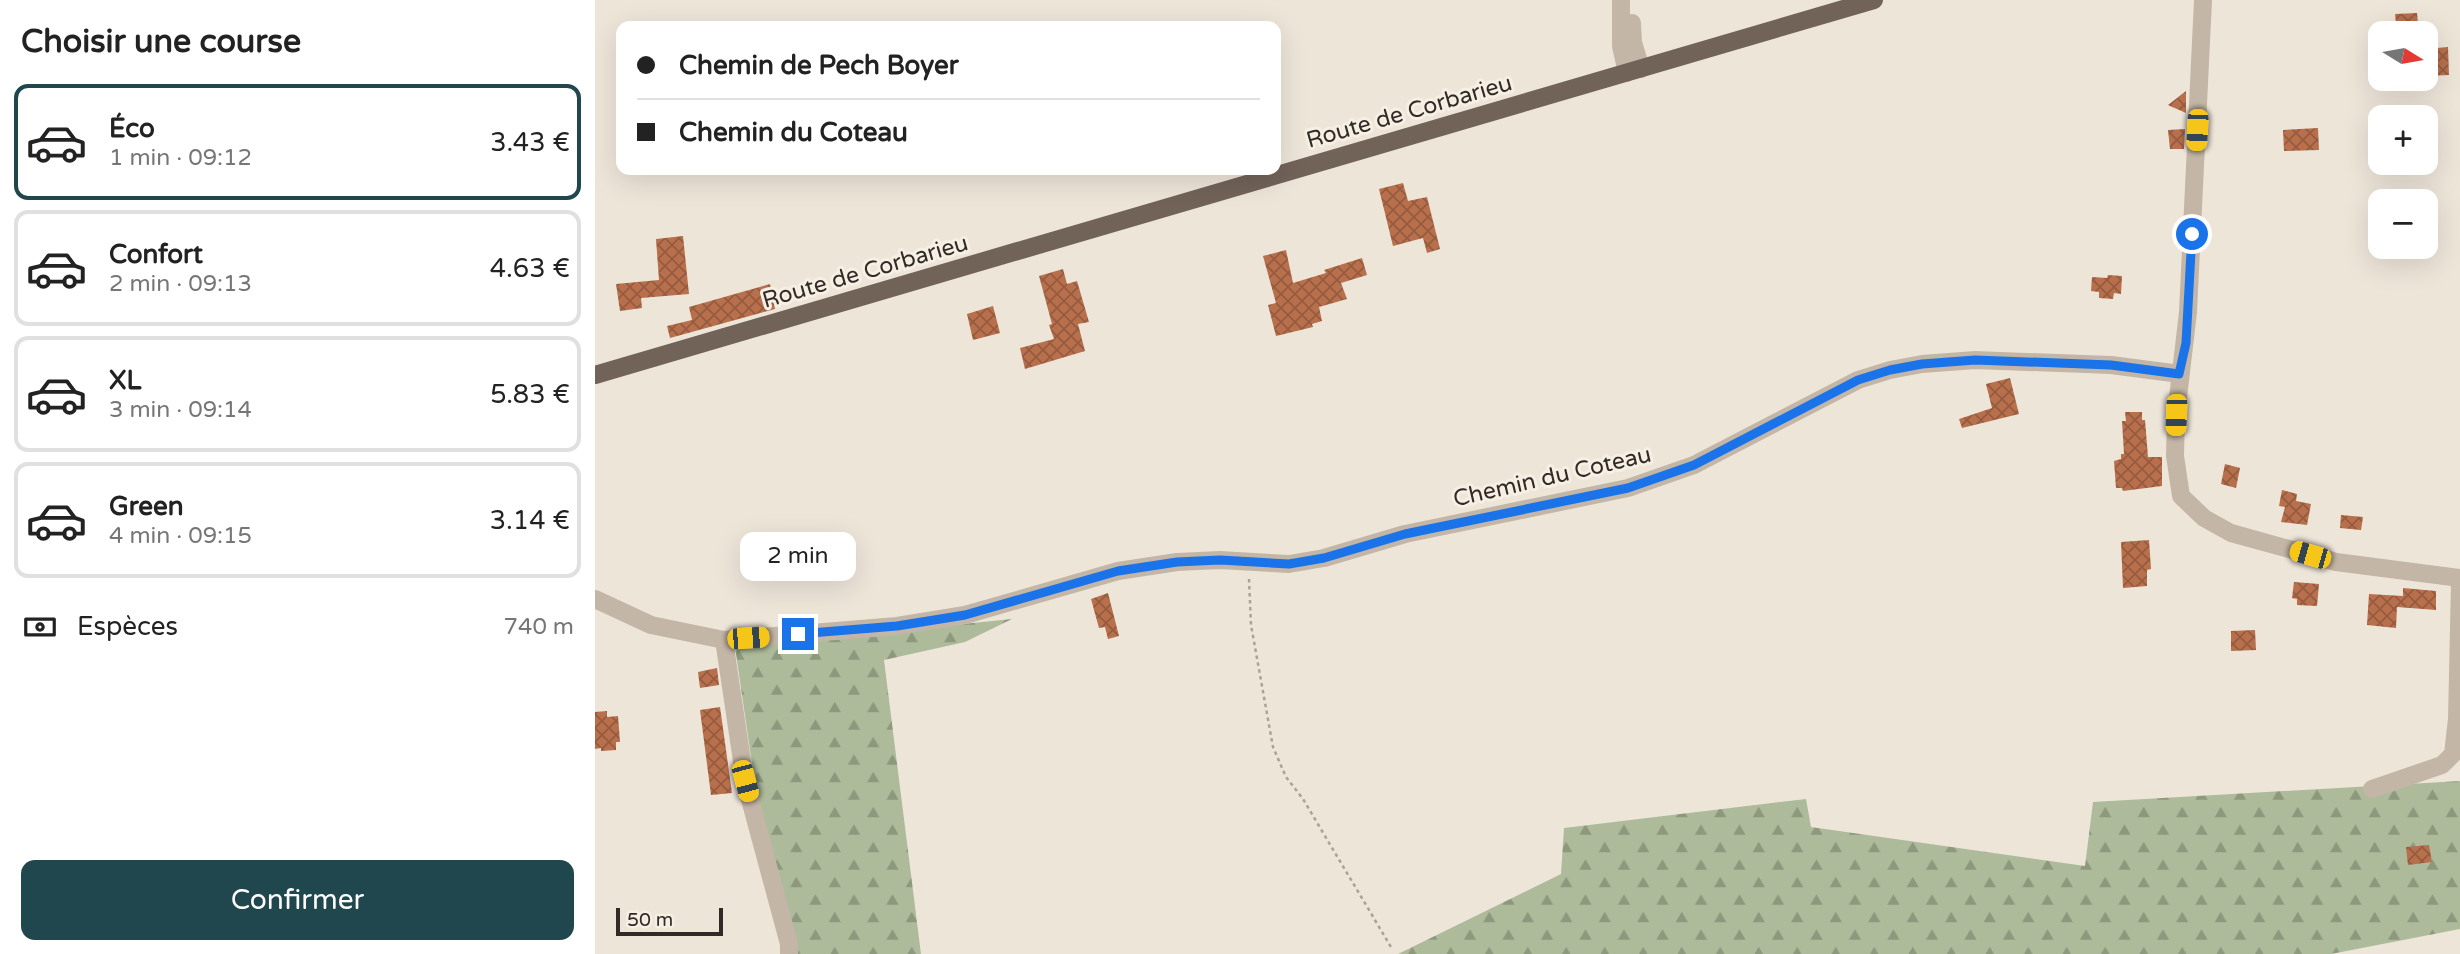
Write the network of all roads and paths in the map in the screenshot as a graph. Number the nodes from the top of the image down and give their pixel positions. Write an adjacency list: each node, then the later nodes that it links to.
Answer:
1 (1621, 0): 5 (street)
2 (1874, 0): 5 (main road, Route de Corbarieu)
3 (2203, 0): 8 (street)
4 (1632, 23): 5 (street)
5 (1634, 71): 6 (main road, Route de Corbarieu)
6 (1281, 174)
7 (1279, 175): 9 (main road, Route de Corbarieu)
8 (2179, 374): 10 (street, Chemin du Coteau); 11 (street)
9 (595, 375)
10 (1248, 561): 13 (street, Chemin du Coteau); 15 (path)
11 (2460, 580): 14 (street)
12 (595, 599): 13 (street, Chemin du Coteau)
13 (723, 640): 16 (street)
14 (2372, 789)
15 (1391, 947)
16 (789, 954)

